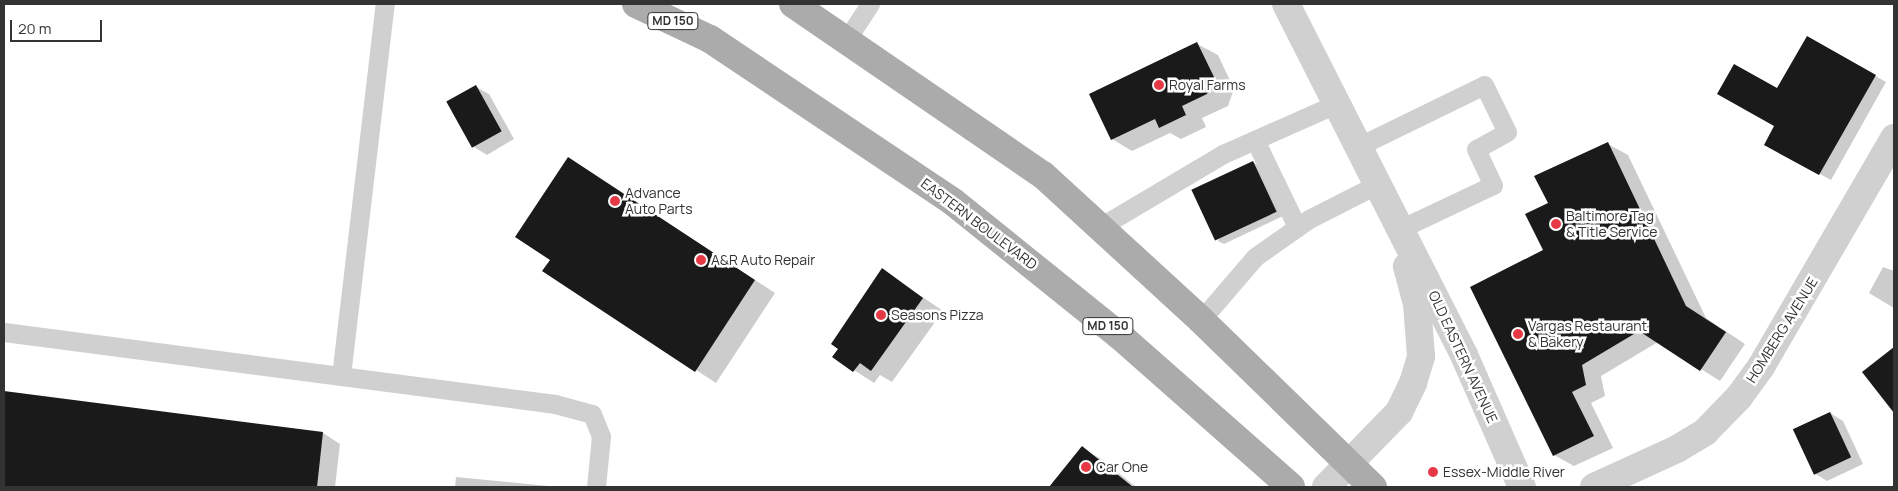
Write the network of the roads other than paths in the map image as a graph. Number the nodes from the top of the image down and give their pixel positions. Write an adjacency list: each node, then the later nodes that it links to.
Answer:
1 (385, 4): 17 (lane)
2 (636, 4): 20 (main road, EASTERN BOULEVARD / MD 150)
3 (794, 4): 6 (main road)
4 (870, 4): 6 (lane)
5 (1286, 4): 7 (street, OLD EASTERN AVENUE)
6 (847, 39): 12 (main road)
7 (1336, 104): 9 (lane); 10 (street, OLD EASTERN AVENUE)
8 (1894, 138): 24 (street, HOMBERG AVENUE)
9 (1255, 140): 12 (lane); 13 (lane)
10 (1357, 147): 11 (street, OLD EASTERN AVENUE); 14 (lane)
11 (1376, 185): 13 (lane); 14 (street, OLD EASTERN AVENUE)
12 (1100, 227): 15 (main road)
13 (1297, 227): 15 (lane)
14 (1398, 230): 18 (street, OLD EASTERN AVENUE); 23 (street, OLD EASTERN AVENUE)
15 (1201, 320): 18 (main road)
16 (4, 332): 17 (lane)
17 (341, 376): 19 (lane)
18 (1351, 462): 21 (street, OLD EASTERN AVENUE); 22 (main road)
19 (596, 487)
20 (1291, 487)
21 (1326, 487)
22 (1373, 487)
23 (1522, 487)
24 (1594, 487)

